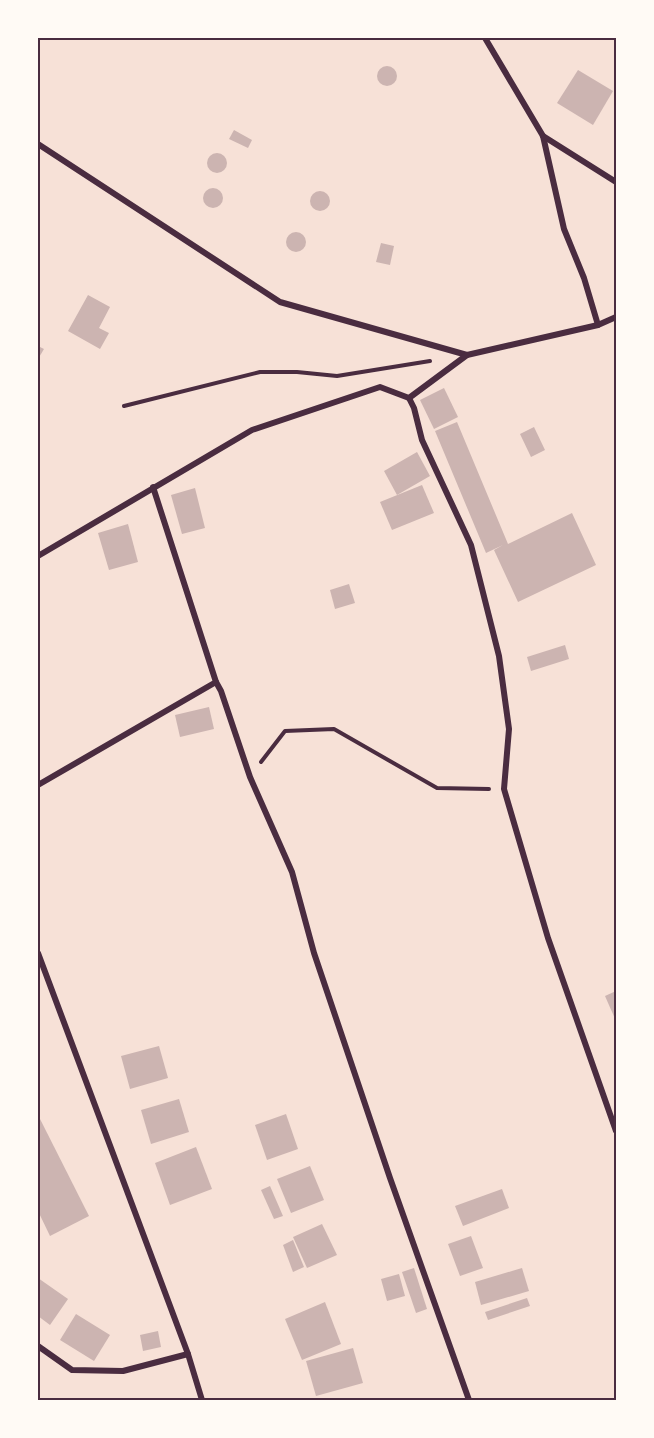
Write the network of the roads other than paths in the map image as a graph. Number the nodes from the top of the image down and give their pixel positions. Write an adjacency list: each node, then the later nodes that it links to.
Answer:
1 (485, 38): 2 (street)
2 (543, 136): 4 (street); 6 (street)
3 (38, 144): 7 (street)
4 (616, 182)
5 (616, 317): 6 (street)
6 (598, 325): 7 (street)
7 (467, 355): 8 (street)
8 (409, 398): 9 (street); 14 (street)
9 (153, 487): 10 (street); 11 (street)
10 (38, 556)
11 (216, 682): 12 (street); 18 (street)
12 (38, 785)
13 (38, 953): 16 (street)
14 (616, 1131)
15 (38, 1346): 16 (street)
16 (188, 1354): 17 (street)
17 (202, 1401)
18 (469, 1401)

